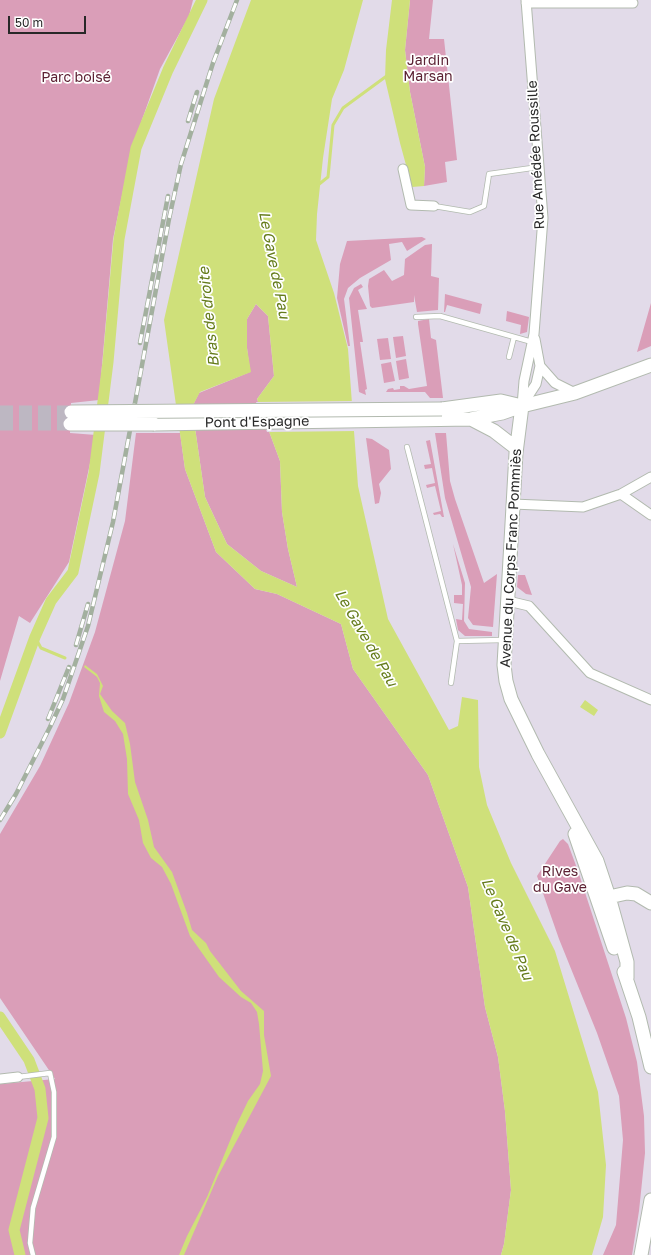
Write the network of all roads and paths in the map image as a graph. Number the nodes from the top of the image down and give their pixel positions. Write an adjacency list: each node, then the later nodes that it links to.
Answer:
1 (526, 1): 2 (street); 3 (street, Rue Amédée Roussille)
2 (633, 4)
3 (539, 167): 5 (lane); 8 (street, Rue Amédée Roussille)
4 (403, 170): 5 (street)
5 (434, 206)
6 (416, 317): 7 (lane)
7 (514, 337): 8 (lane); 9 (lane)
8 (533, 338): 11 (street, Rue Amédée Roussille); 13 (street, Rue Amédée Roussille)
9 (509, 357)
10 (651, 365): 12 (main road)
11 (540, 366): 12 (street); 13 (street, Rue Amédée Roussille)
12 (575, 393): 13 (main road)
13 (522, 406): 14 (main road); 16 (main road); 18 (main road, Avenue du Corps Franc Pommiès)
14 (443, 414): 15 (main road, Pont d'Espagne, bridge); 16 (main road)
15 (70, 418)
16 (471, 419): 18 (main road)
17 (407, 447): 25 (lane)
18 (516, 448): 21 (main road, Avenue du Corps Franc Pommiès)
19 (651, 477): 20 (street)
20 (622, 494): 21 (street); 22 (street)
21 (513, 504): 23 (main road, Avenue du Corps Franc Pommiès)
22 (651, 515)
23 (508, 601): 24 (main road, Avenue du Corps Franc Pommiès); 27 (street)
24 (505, 640): 25 (lane); 28 (main road, Avenue du Corps Franc Pommiès)
25 (457, 641): 26 (lane)
26 (451, 683)
27 (651, 700)
28 (571, 815): 29 (main road, Avenue du Corps Franc Pommiès); 30 (main road, Avenue du Corps Franc Pommiès)
29 (593, 885): 30 (main road); 32 (main road, Avenue du Corps Franc Pommiès)
30 (609, 897): 31 (main road); 32 (main road, Avenue du Corps Franc Pommiès)
31 (651, 903)
32 (627, 978): 33 (main road, Avenue du Corps Franc Pommiès)
33 (651, 1067)
34 (18, 1077): 35 (street); 38 (lane)
35 (0, 1079)
36 (651, 1200): 39 (main road)
37 (651, 1246): 40 (main road)
38 (33, 1255)
39 (641, 1255)
40 (650, 1255)

